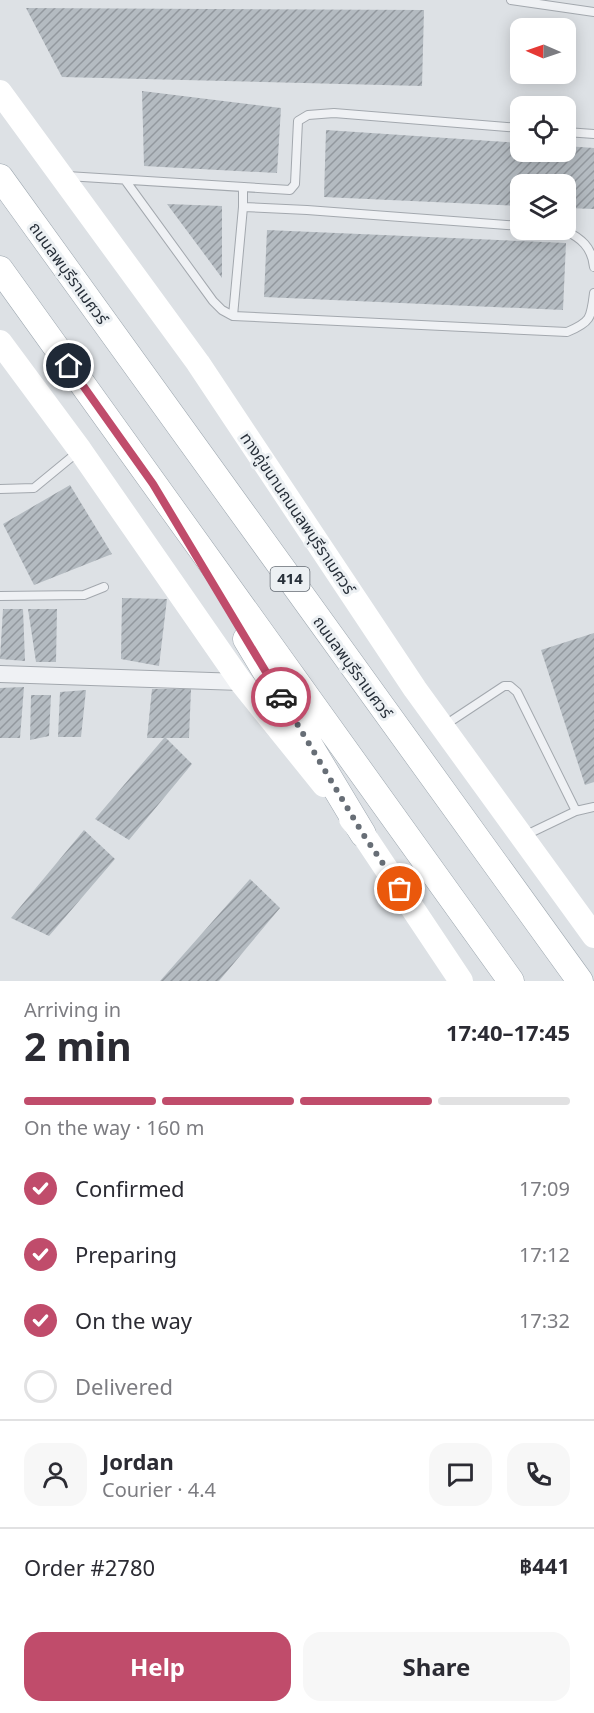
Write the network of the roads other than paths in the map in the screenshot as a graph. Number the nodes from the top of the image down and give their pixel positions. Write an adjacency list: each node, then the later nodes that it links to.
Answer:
1 (510, 0): 2 (lane)
2 (594, 12)
3 (0, 92): 7 (main road, ทางคู่ขนานถนนลพบุรีราเมศวร์ / 414)
4 (510, 127): 10 (lane)
5 (576, 133): 6 (lane)
6 (594, 134)
7 (61, 176): 9 (lane); 26 (main road, ทางคู่ขนานถนนลพบุรีราเมศวร์ / 414)
8 (0, 177): 34 (main road, ถนนลพบุรีราเมศวร์ / 414)
9 (125, 180): 10 (lane); 17 (lane)
10 (243, 188): 11 (lane)
11 (243, 207): 12 (lane); 17 (lane)
12 (510, 224)
13 (576, 236): 14 (lane)
14 (594, 267)
15 (0, 269): 20 (main road)
16 (594, 293): 17 (lane)
17 (233, 316)
18 (0, 342): 19 (main road)
19 (80, 450): 21 (lane); 25 (main road)
20 (153, 484): 29 (main road); 33 (main road)
21 (0, 489)
22 (104, 587): 23 (lane)
23 (0, 596)
24 (0, 674): 25 (street)
25 (241, 682): 29 (main road)
26 (442, 727): 28 (lane); 30 (main road, ทางคู่ขนานถนนลพบุรีราเมศวร์ / 414)
27 (594, 807): 28 (lane)
28 (576, 811): 30 (lane)
29 (363, 834): 32 (main road)
30 (522, 837): 31 (main road, ทางคู่ขนานถนนลพบุรีราเมศวร์ / 414)
31 (594, 936)
32 (461, 981)
33 (511, 981)
34 (580, 981)

